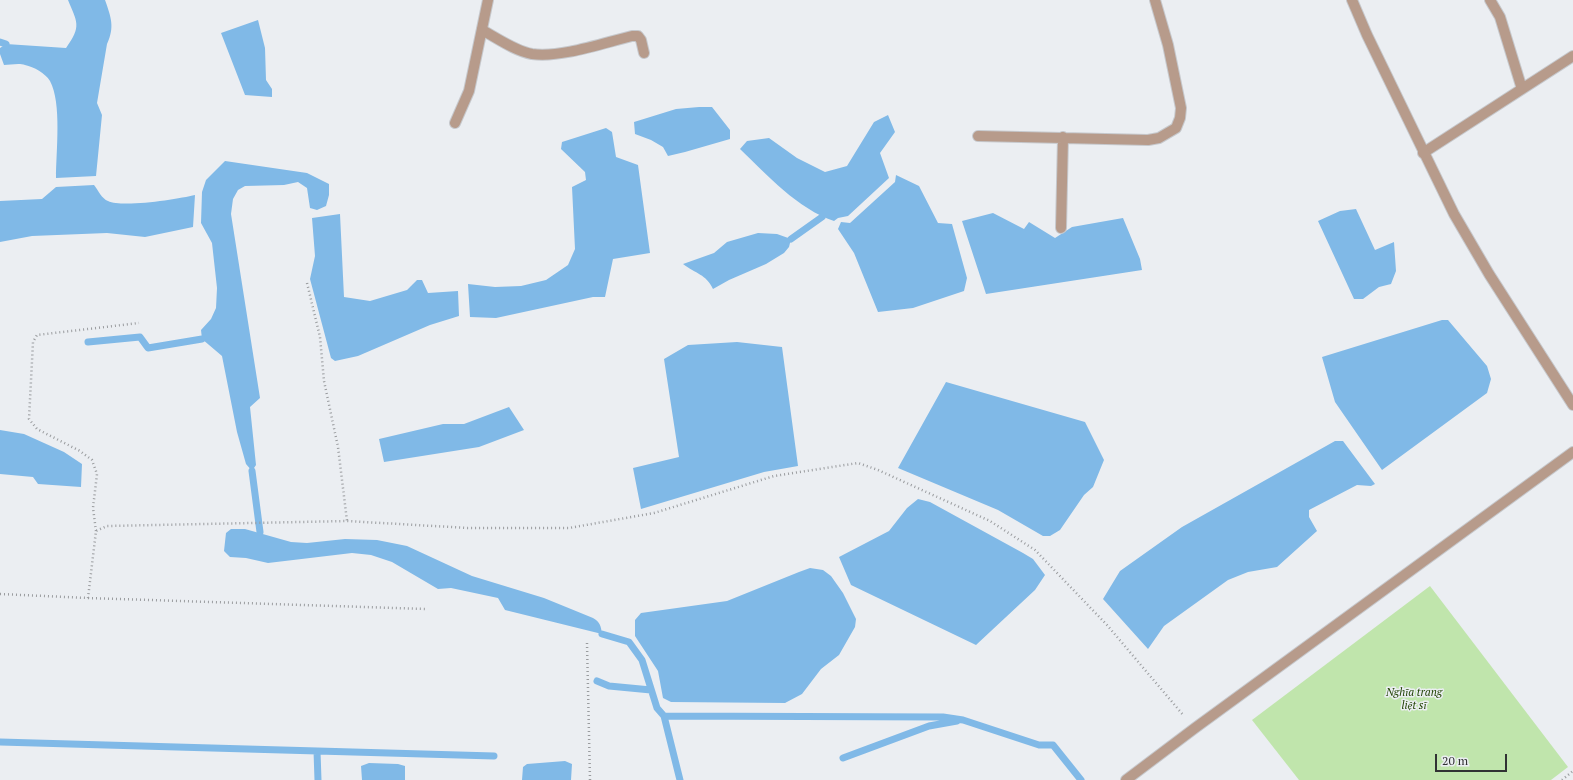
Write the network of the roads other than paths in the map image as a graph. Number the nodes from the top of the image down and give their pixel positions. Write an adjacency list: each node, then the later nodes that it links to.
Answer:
1 (488, 0): 5 (street)
2 (1156, 0): 11 (street)
3 (1352, 0): 12 (street)
4 (1490, 0): 8 (street)
5 (482, 30): 6 (street); 9 (street)
6 (644, 53)
7 (1573, 56): 8 (street)
8 (1522, 89): 12 (street)
9 (455, 123)
10 (978, 136): 11 (street)
11 (1063, 137): 13 (street)
12 (1423, 153): 14 (street)
13 (1061, 228)
14 (1573, 405)
15 (1573, 452): 16 (street)
16 (1126, 780)

